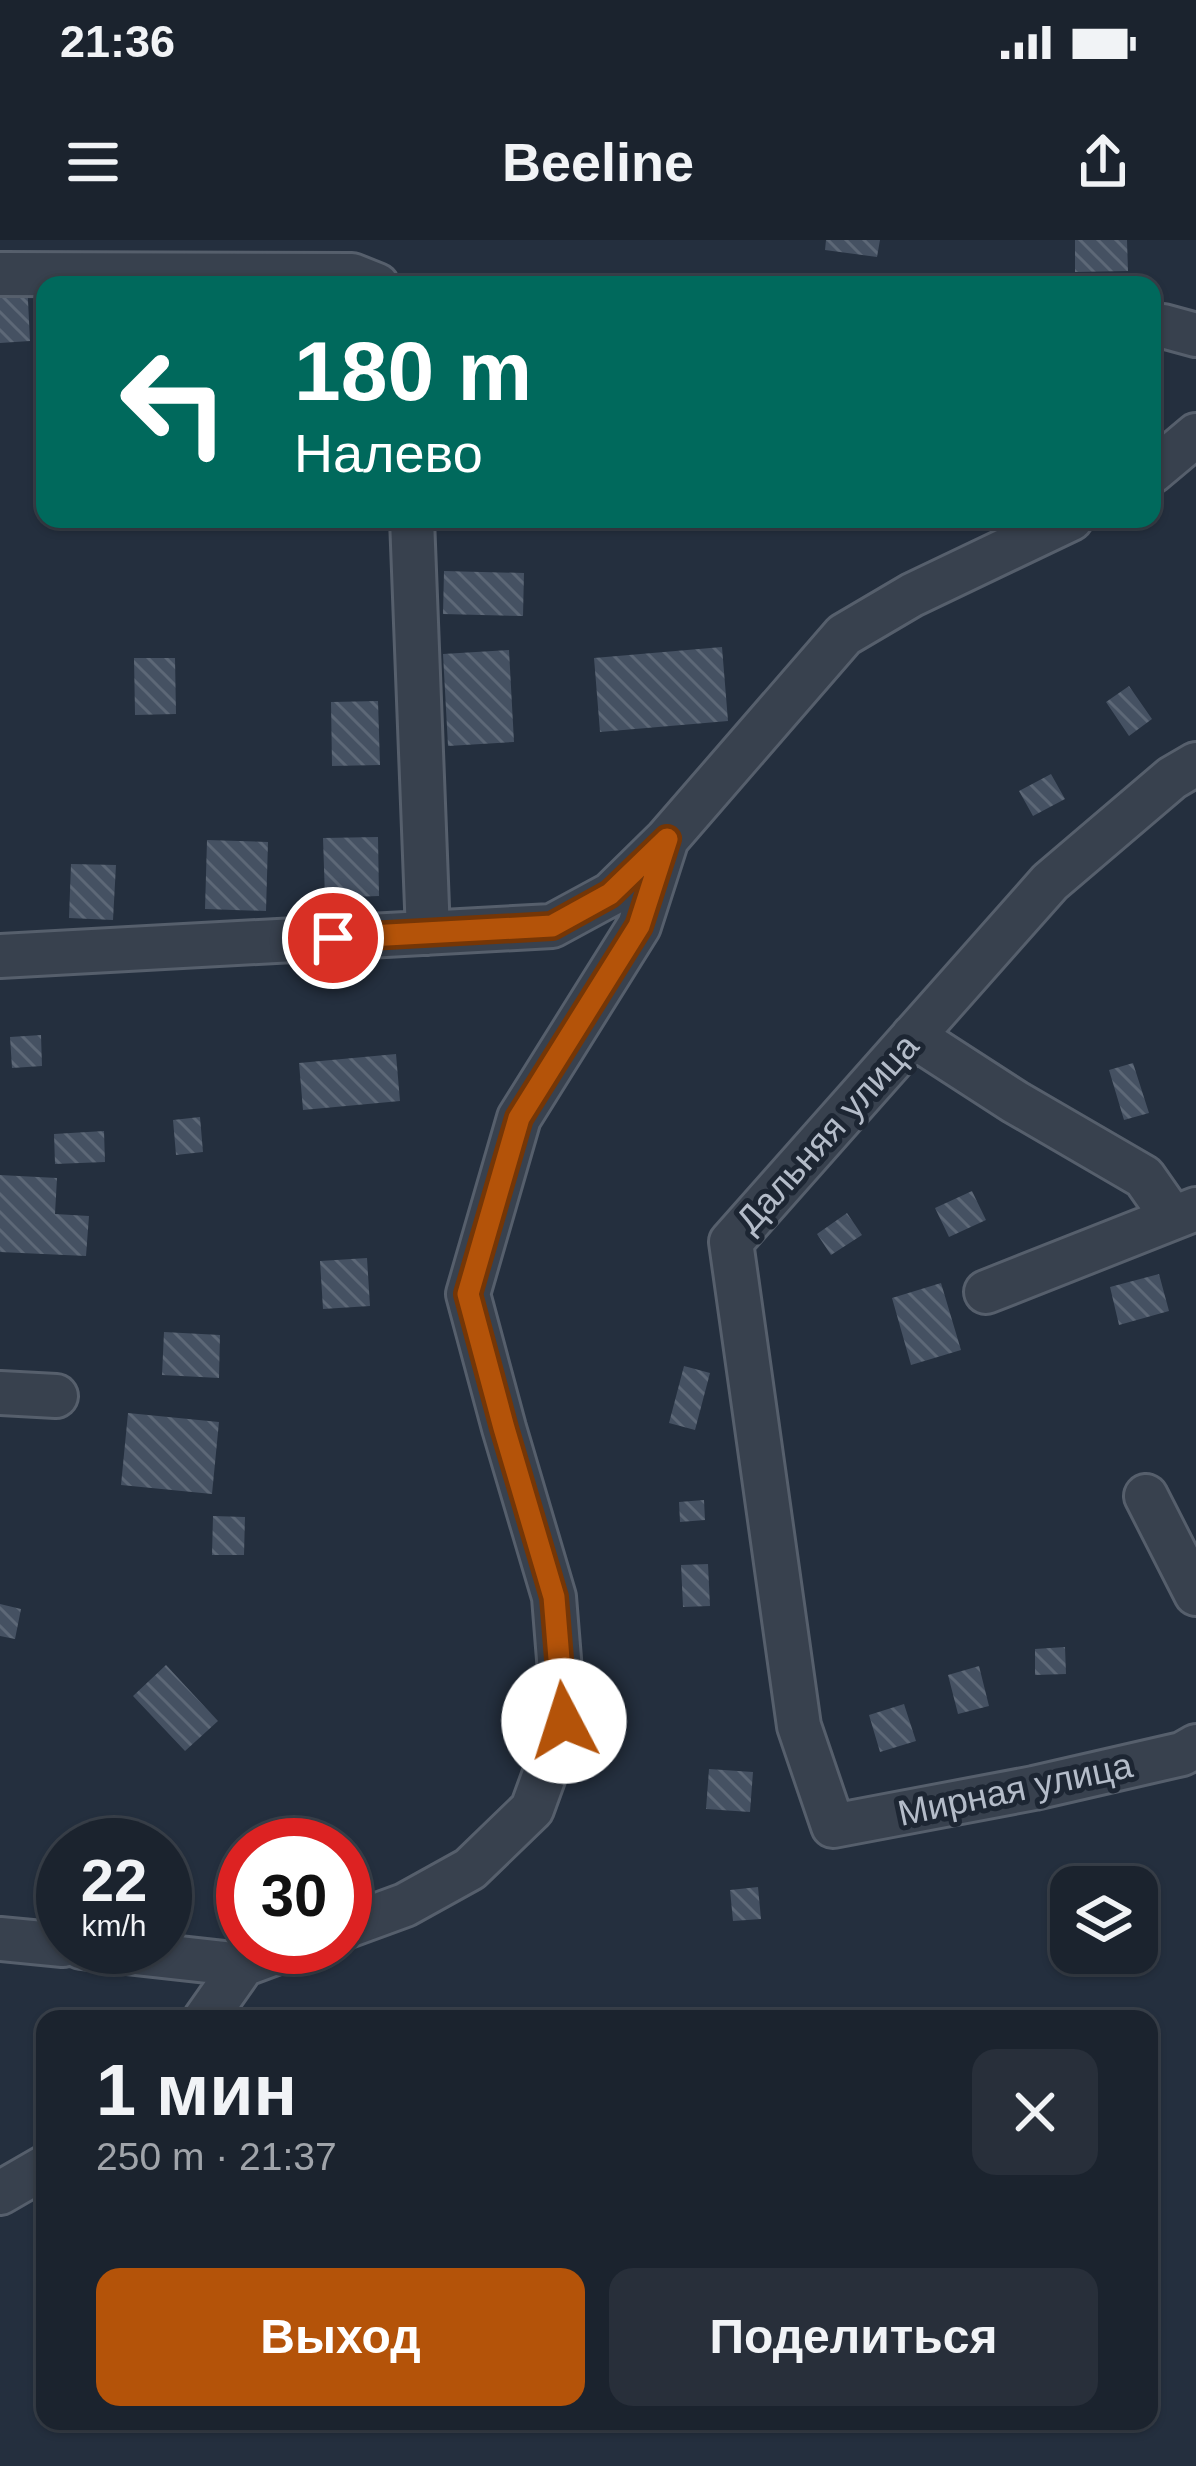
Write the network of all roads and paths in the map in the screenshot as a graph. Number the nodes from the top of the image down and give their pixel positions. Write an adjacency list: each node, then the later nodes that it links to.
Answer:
1 (0, 274): 2 (street)
2 (354, 276)
3 (1161, 326): 4 (street)
4 (1196, 335)
5 (1196, 435): 6 (street)
6 (1161, 464)
7 (412, 528): 11 (street)
8 (1052, 528): 10 (street)
9 (1196, 764): 13 (street, Дальняя улица)
10 (667, 839): 11 (street); 22 (street)
11 (428, 933): 12 (street)
12 (0, 956)
13 (914, 1036): 14 (street); 21 (street, Дальняя улица)
14 (1184, 1213): 15 (street)
15 (986, 1292)
16 (0, 1393): 17 (street)
17 (56, 1396)
18 (1146, 1496): 19 (street)
19 (1196, 1594)
20 (1196, 1746): 21 (street, Мирная улица)
21 (832, 1826)
22 (372, 1917)
23 (0, 1939): 24 (street)
24 (36, 1942)
25 (237, 1974): 26 (street)
26 (211, 2010)
27 (36, 2172): 28 (street)
28 (0, 2193)

